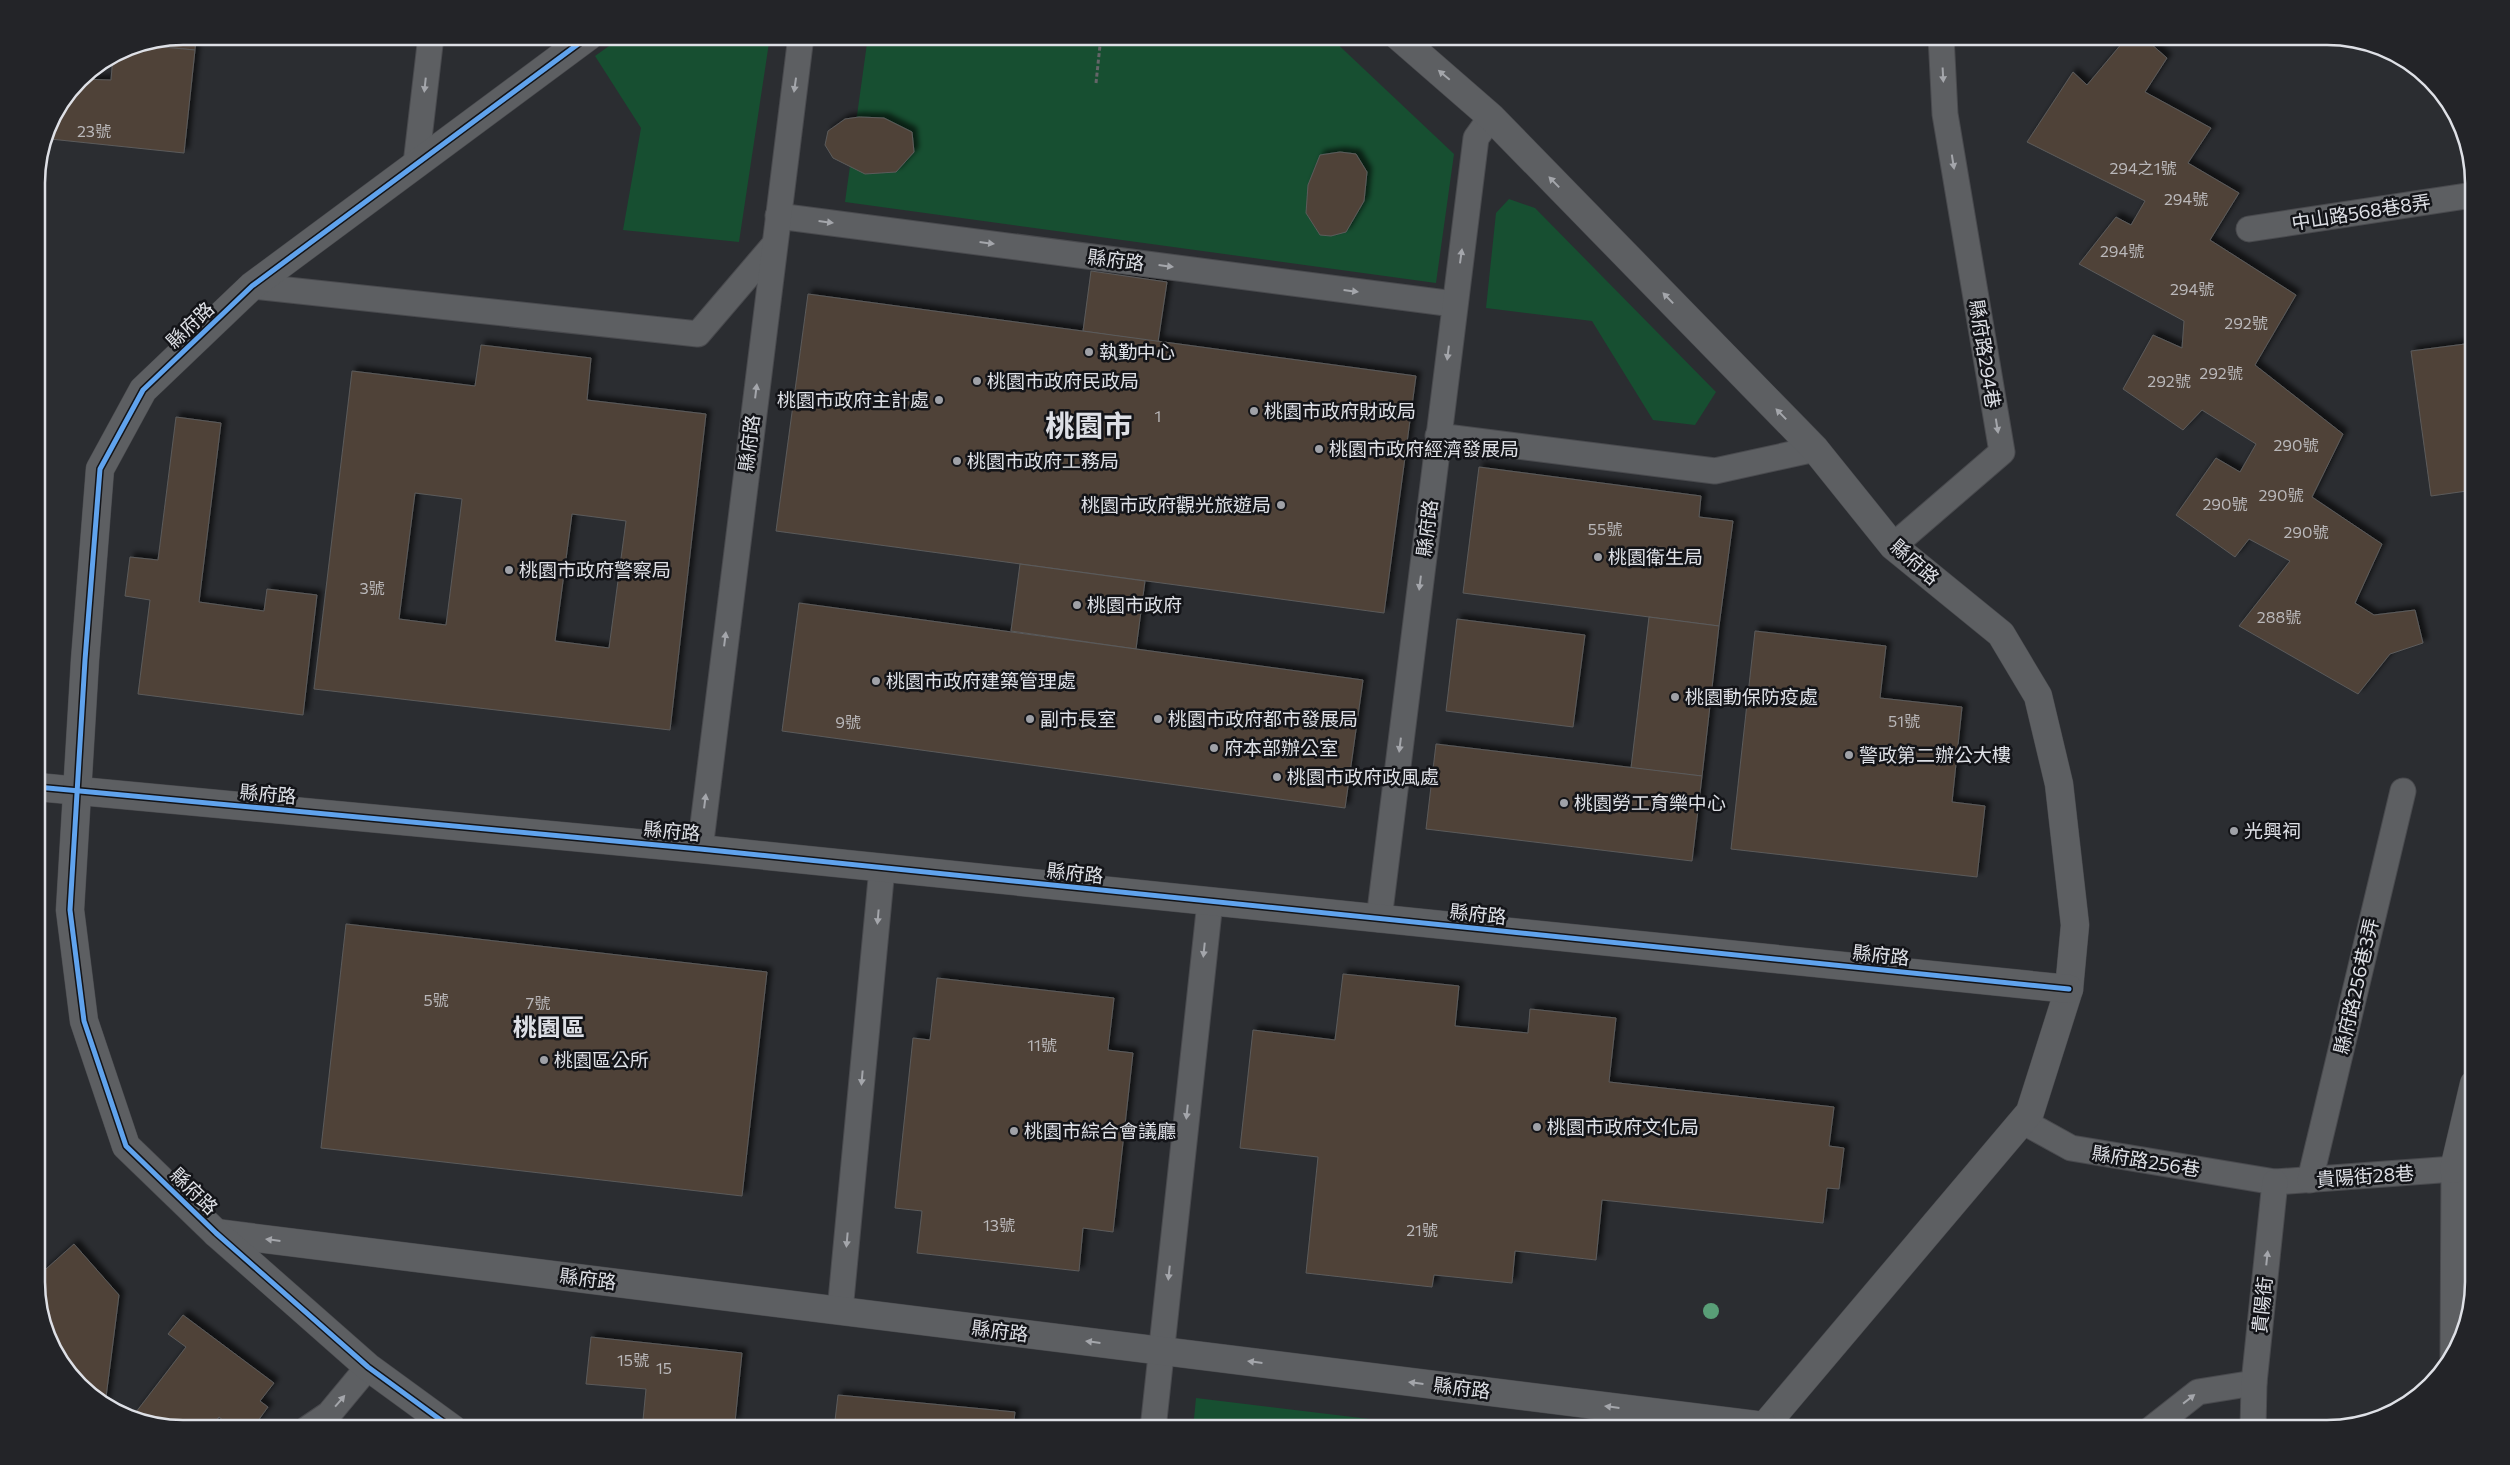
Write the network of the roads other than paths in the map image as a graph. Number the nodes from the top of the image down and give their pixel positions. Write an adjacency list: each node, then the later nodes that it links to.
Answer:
1 (430, 45): 7 (lane, one-way to 7)
2 (578, 45): 7 (street, 縣府路)
3 (801, 45): 9 (lane, 縣府路, one-way to 9)
4 (1408, 45): 6 (street, 縣府路, one-way to 4)
5 (1941, 45): 16 (lane, 縣府路294巷, one-way to 16)
6 (1491, 117): 13 (lane, 縣府路, one-way to 6); 15 (street, 縣府路, one-way to 6)
7 (416, 164): 12 (street, 縣府路)
8 (2465, 196): 10 (lane, 中山路568巷8弄)
9 (778, 216): 11 (lane, 縣府路); 13 (lane, 縣府路, one-way to 13)
10 (2249, 230)
11 (774, 245): 12 (lane); 20 (lane, 縣府路, one-way to 11)
12 (252, 286): 19 (street, 縣府路)
13 (1454, 304): 14 (lane, 縣府路, one-way to 14)
14 (1438, 436): 15 (lane); 23 (lane, 縣府路, one-way to 23)
15 (1815, 449): 16 (street, 縣府路)
16 (1893, 546): 24 (street, 縣府路)
17 (45, 788): 19 (street, 縣府路)
18 (2402, 791): 27 (lane, 縣府路256巷3弄)
19 (76, 792): 20 (street, 縣府路); 29 (street, 縣府路)
20 (700, 849): 21 (street, 縣府路)
21 (882, 868): 22 (street, 縣府路); 30 (lane, one-way to 30)
22 (1210, 902): 23 (street, 縣府路); 32 (lane, one-way to 32)
23 (1379, 919): 24 (street, 縣府路)
24 (2069, 989): 25 (street, 縣府路)
25 (2022, 1122): 28 (lane, 縣府路256巷); 39 (street, 縣府路)
26 (2464, 1170): 27 (lane, 貴陽街28巷); 31 (lane)
27 (2310, 1180): 28 (lane, 貴陽街28巷)
28 (2275, 1182): 34 (lane, 貴陽街, one-way to 28)
29 (216, 1233): 30 (street, 縣府路, one-way to 29); 33 (street, 縣府路)
30 (840, 1311): 32 (street, 縣府路, one-way to 30)
31 (2454, 1337)
32 (1160, 1351): 37 (lane); 38 (street, 縣府路, one-way to 32)
33 (368, 1367): 35 (lane, one-way to 33); 36 (street, 縣府路)
34 (2254, 1383): 40 (lane, one-way to 34); 41 (lane, 貴陽街)
35 (320, 1420)
36 (441, 1420)
37 (1154, 1420)
38 (1707, 1420)
39 (1769, 1420)
40 (2162, 1420)
41 (2253, 1420)

